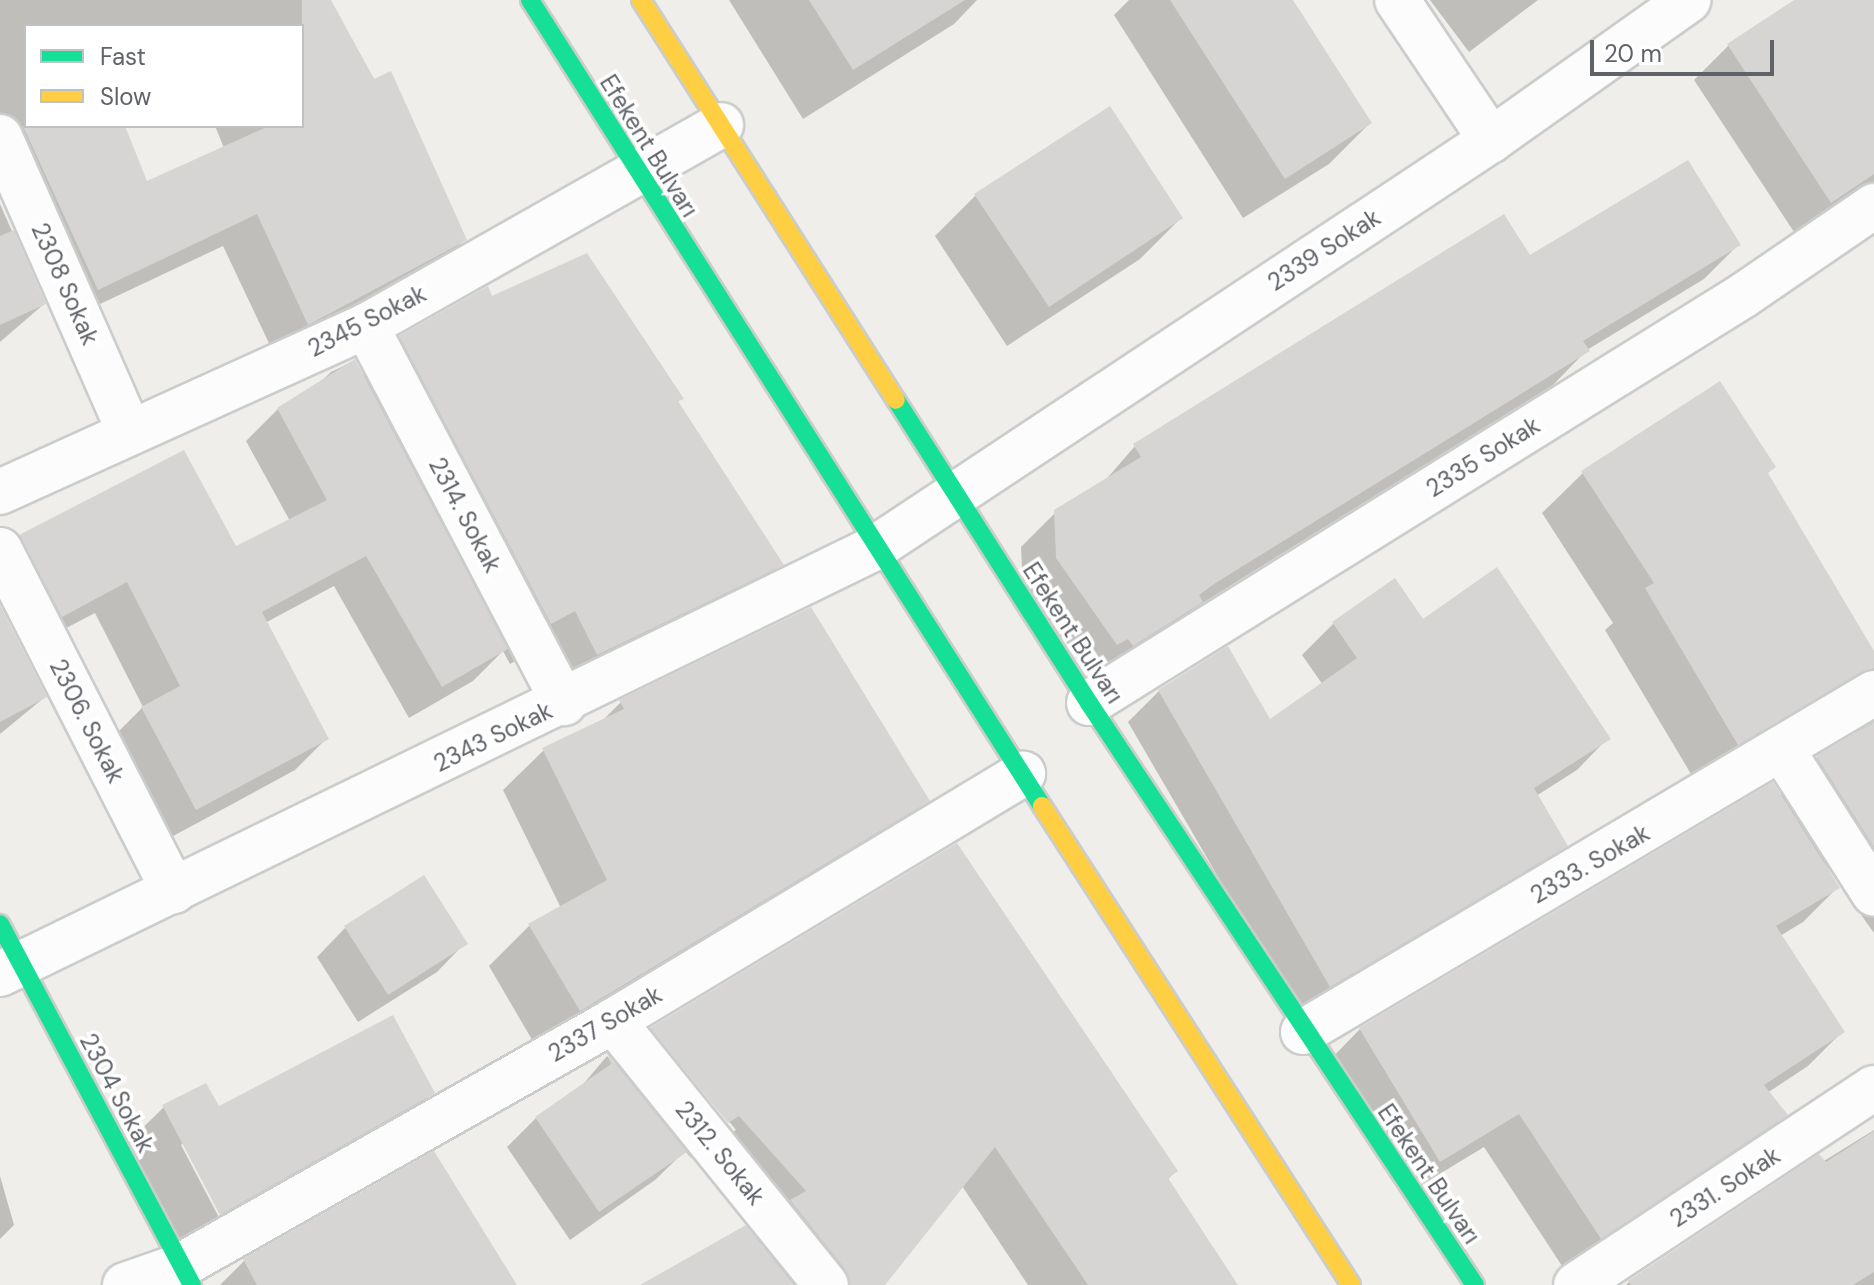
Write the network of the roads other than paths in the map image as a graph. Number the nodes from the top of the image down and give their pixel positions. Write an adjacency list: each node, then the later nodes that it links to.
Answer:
1 (530, 0): 8 (street, Efekent Bulvarı)
2 (641, 0): 5 (street, Efekent Bulvarı)
3 (1397, 0): 7 (street)
4 (1689, 0): 7 (street, 2339 Sokak)
5 (721, 125): 8 (street, 2345 Sokak); 13 (street, Efekent Bulvarı)
6 (0, 137): 11 (street, 2308 Sokak)
7 (1491, 140): 13 (street, 2339 Sokak)
8 (638, 174): 10 (street, 2345 Sokak); 14 (street, Efekent Bulvarı)
9 (1874, 206): 18 (street, 2335 Sokak)
10 (366, 326): 11 (street, 2345 Sokak); 17 (street, 2314. Sokak)
11 (129, 431): 12 (street, 2345 Sokak)
12 (0, 492)
13 (955, 494): 14 (street, 2343 Sokak); 18 (street, Efekent Bulvarı)
14 (875, 548): 17 (street, 2343 Sokak); 20 (street, Efekent Bulvarı)
15 (0, 550): 21 (street, 2306. Sokak)
16 (1874, 693): 19 (street, 2333. Sokak)
17 (564, 703): 21 (street, 2343 Sokak)
18 (1089, 703): 26 (street, Efekent Bulvarı)
19 (1783, 751): 22 (street); 26 (street, 2333. Sokak)
20 (1023, 774): 25 (street, 2337 Sokak); 31 (street, Efekent Bulvarı)
21 (174, 891): 24 (street, 2343 Sokak)
22 (1874, 894)
23 (0, 924): 24 (street, 2304 Sokak)
24 (12, 971): 28 (street, 2304 Sokak)
25 (613, 1021): 28 (street, 2337 Sokak); 30 (street, 2312. Sokak)
26 (1303, 1032): 32 (street, Efekent Bulvarı)
27 (1874, 1088): 33 (street, 2331. Sokak)
28 (187, 1275): 29 (street, 2337 Sokak)
29 (125, 1285)
30 (826, 1285)
31 (1351, 1285)
32 (1475, 1285)
33 (1576, 1285)

